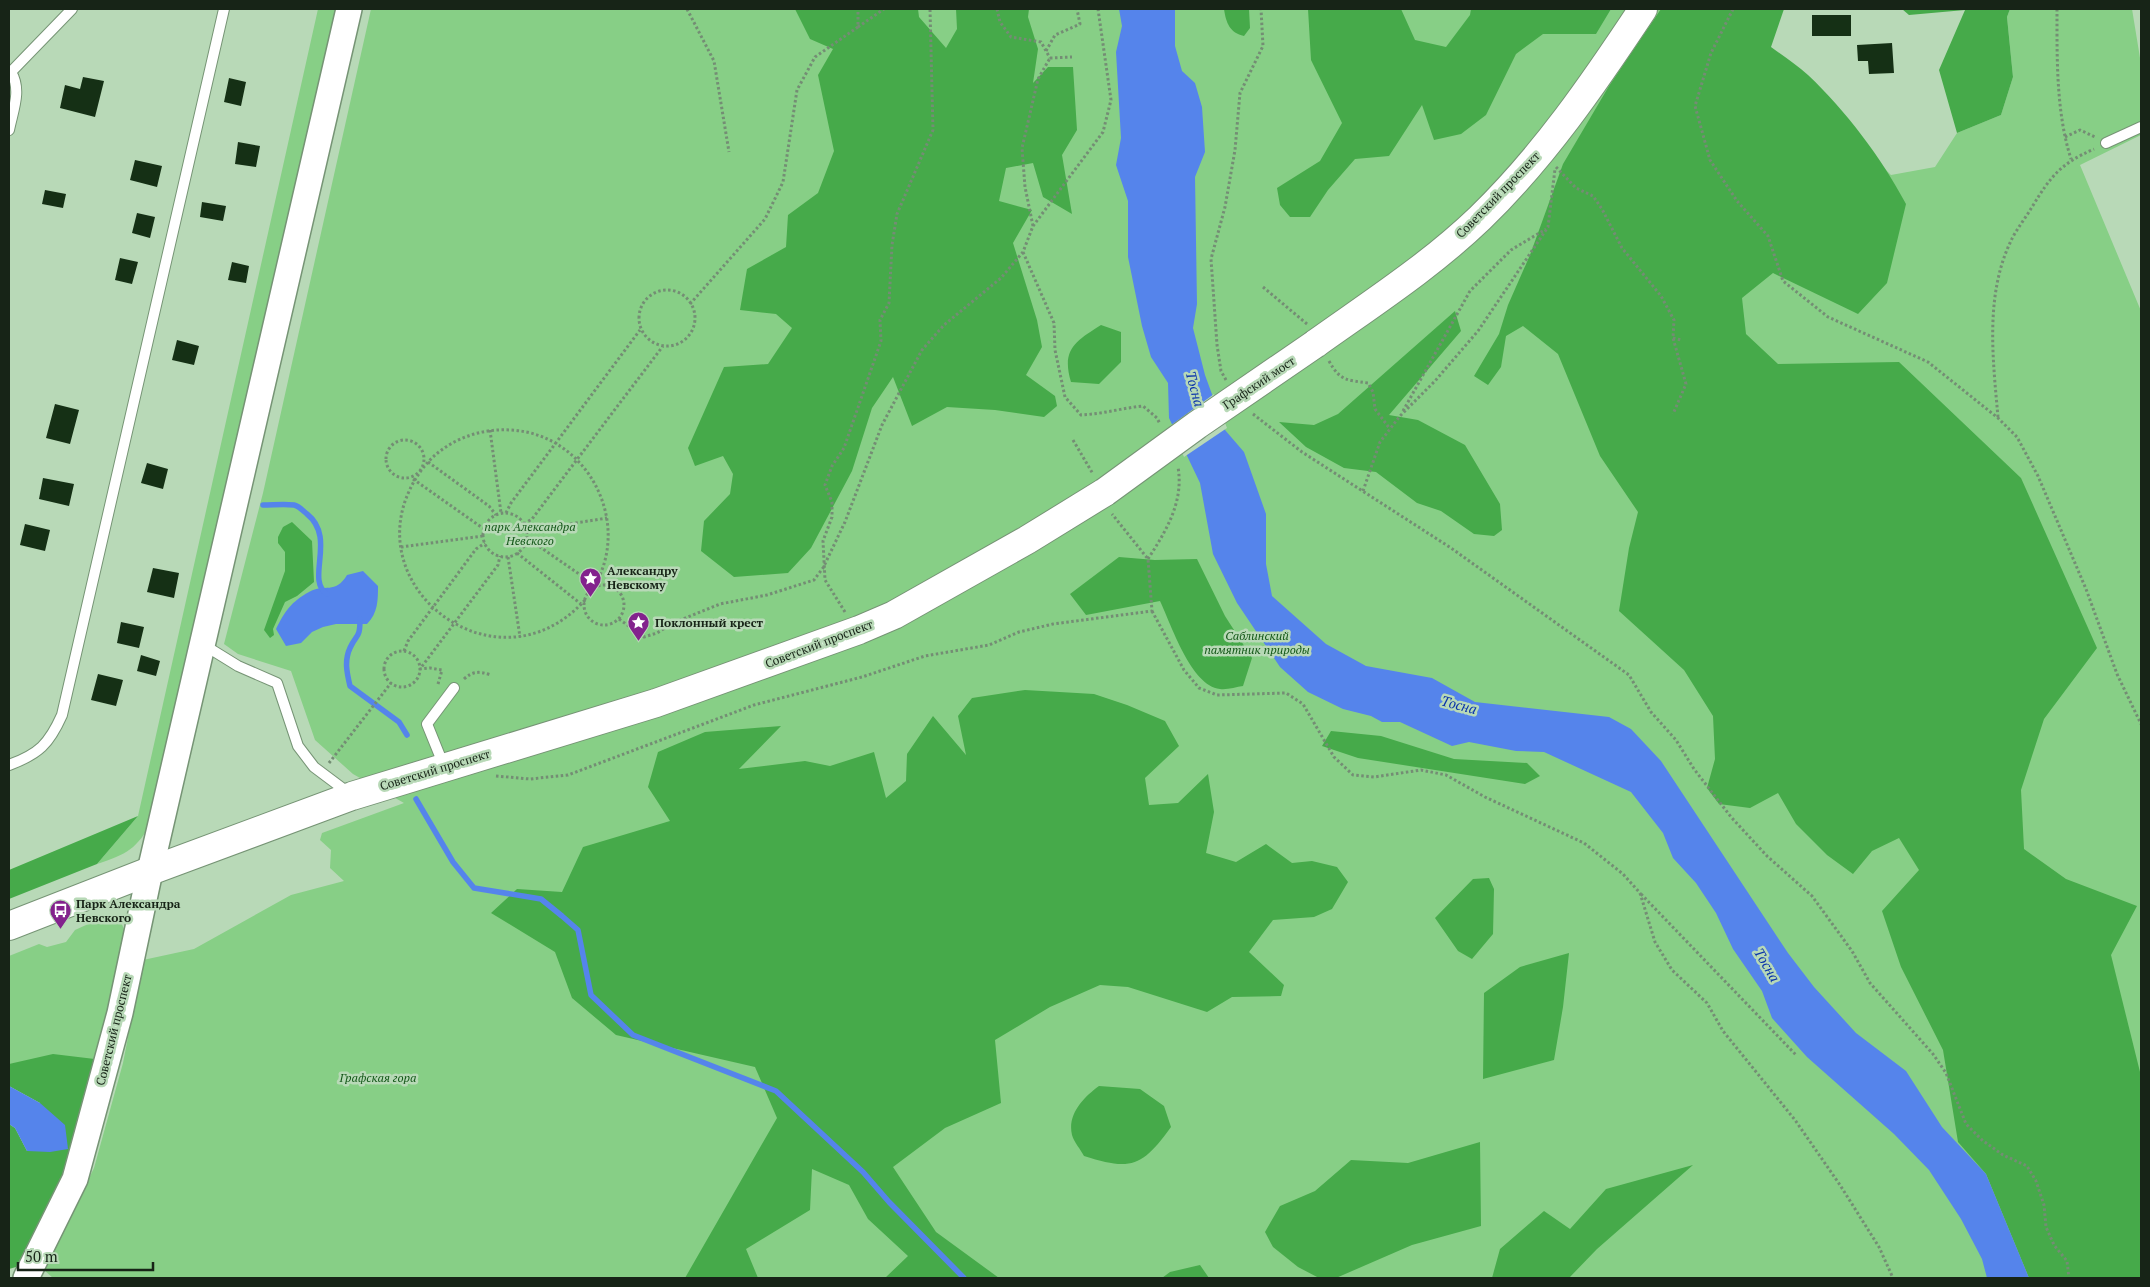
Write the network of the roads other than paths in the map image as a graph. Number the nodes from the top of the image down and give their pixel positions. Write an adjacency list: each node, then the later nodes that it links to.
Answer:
1 (72, 9): 5 (lane)
2 (224, 9): 13 (lane)
3 (349, 9): 11 (street)
4 (1643, 9): 9 (main road, Советский проспект)
5 (10, 73): 7 (lane)
6 (2141, 127): 8 (lane)
7 (9, 130)
8 (2106, 143)
9 (1318, 343): 10 (main road, Графский мост, bridge)
10 (1105, 495): 14 (main road, Советский проспект)
11 (204, 645): 15 (lane); 16 (street)
12 (454, 688): 14 (lane)
13 (9, 766)
14 (444, 767): 15 (main road, Советский проспект)
15 (352, 796): 16 (main road, Советский проспект)
16 (150, 871): 17 (main road); 18 (street, Советский проспект)
17 (9, 926)
18 (31, 1273)

